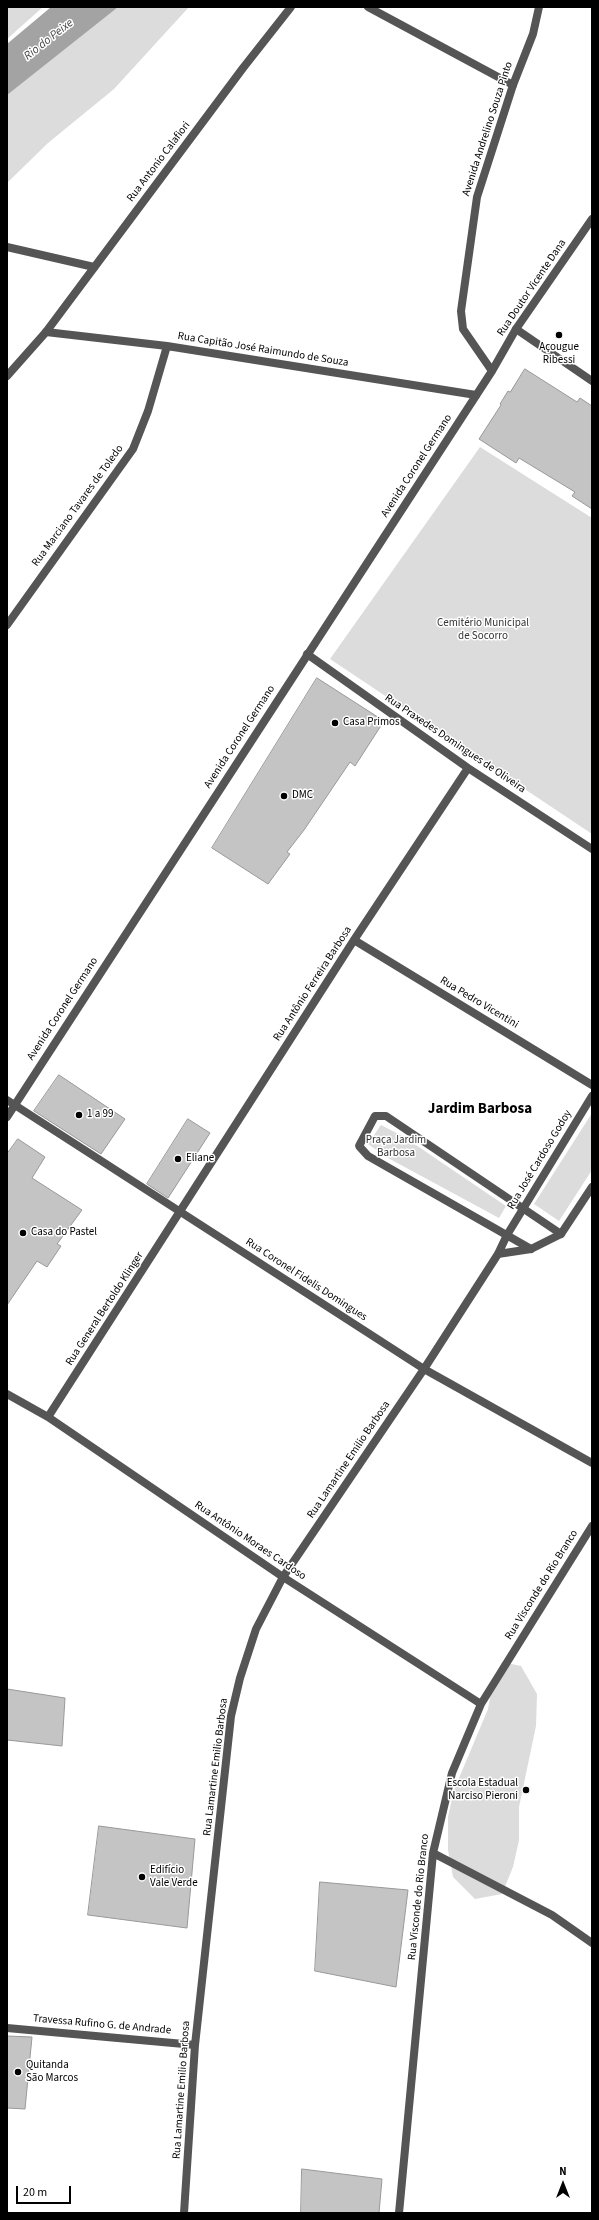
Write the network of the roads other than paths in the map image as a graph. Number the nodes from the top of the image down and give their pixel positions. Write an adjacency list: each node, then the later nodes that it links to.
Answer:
1 (291, 7): 7 (street, Rua Antonio Calafiori)
2 (368, 7): 4 (street)
3 (539, 7): 4 (street, Avenida Andrelino Souza Pinto)
4 (513, 85): 11 (street, Avenida Andrelino Souza Pinto)
5 (592, 219): 8 (street, Rua Doutor Vicente Dana)
6 (7, 247): 7 (street)
7 (94, 267): 9 (street, Rua Antonio Calafiori)
8 (516, 330): 11 (street, Rua Doutor Vicente Dana); 13 (street)
9 (46, 332): 10 (street, Rua Capitão José Raimundo de Souza); 12 (street, Rua Antonio Calafiori)
10 (167, 346): 14 (street, Rua Capitão José Raimundo de Souza); 15 (street, Rua Marciano Tavares de Toledo)
11 (492, 371): 14 (street, Avenida Coronel Germano)
12 (7, 376)
13 (592, 381)
14 (476, 395): 16 (street, Avenida Coronel Germano)
15 (7, 625)
16 (306, 654): 17 (street, Rua Praxedes Domingues de Oliveira); 23 (street, Avenida Coronel Germano)
17 (468, 768): 18 (street, Rua Praxedes Domingues de Oliveira); 19 (street, Rua Antônio Ferreira Barbosa)
18 (592, 849)
19 (354, 940): 20 (street, Rua Pedro Vicentini); 27 (street, Rua Antônio Ferreira Barbosa)
20 (592, 1085)
21 (592, 1096): 26 (street, Rua José Cardoso Godoy)
22 (7, 1100): 23 (street, Rua Coronel Fidelis Domingues)
23 (14, 1104): 24 (street, Avenida Coronel Germano); 27 (street, Rua Coronel Fidelis Domingues)
24 (7, 1116)
25 (592, 1186): 28 (street)
26 (523, 1210): 28 (street); 29 (street, Rua José Cardoso Godoy); 29 (street)
27 (180, 1213): 32 (street, Rua Coronel Fidelis Domingues); 34 (street, Rua General Bertoldo Klinger)
28 (562, 1234): 30 (street)
29 (508, 1235): 30 (street); 31 (street, Rua José Cardoso Godoy)
30 (530, 1249): 31 (street)
31 (498, 1254): 32 (street, Rua Lamartine Emilio Barbosa)
32 (424, 1369): 35 (street, Rua Coronel Fidelis Domingues); 37 (street, Rua Lamartine Emilio Barbosa)
33 (7, 1394): 34 (street, Rua Antônio Moraes Cardoso)
34 (48, 1417): 37 (street, Rua Antônio Moraes Cardoso)
35 (592, 1463)
36 (592, 1526): 38 (street, Rua Visconde do Rio Branco)
37 (283, 1577): 38 (street, Rua Antônio Moraes Cardoso); 42 (street, Rua Lamartine Emilio Barbosa)
38 (480, 1704): 39 (street, Rua Visconde do Rio Branco)
39 (433, 1852): 40 (street); 44 (street, Rua Visconde do Rio Branco)
40 (592, 1943)
41 (7, 2028): 42 (street, Travessa Rufino G. de Andrade)
42 (195, 2045): 43 (street, Rua Lamartine Emilio Barbosa)
43 (184, 2213)
44 (399, 2213)

